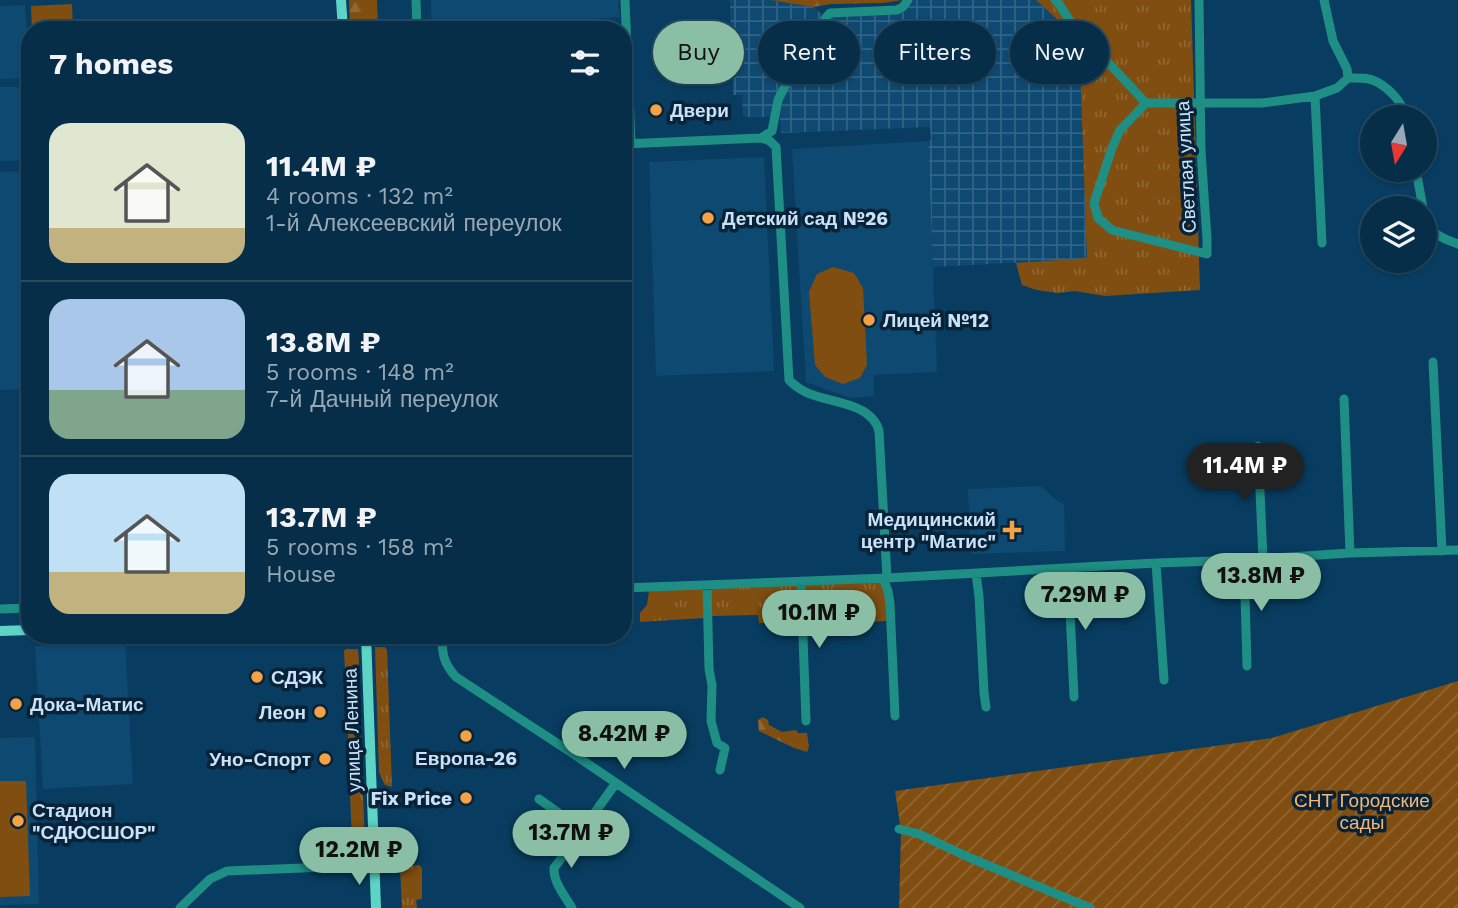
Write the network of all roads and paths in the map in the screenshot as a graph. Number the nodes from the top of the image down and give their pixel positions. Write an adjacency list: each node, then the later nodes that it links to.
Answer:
1 (341, 0): 8 (main road)
2 (416, 0): 9 (street)
3 (625, 0): 10 (street)
4 (908, 0): 16 (street)
5 (1055, 0): 13 (street)
6 (1199, 0): 14 (street, Светлая улица)
7 (1324, 0): 11 (street)
8 (342, 21)
9 (417, 21)
10 (625, 21)
11 (1348, 78): 12 (street); 15 (street)
12 (1315, 96): 14 (street); 19 (street)
13 (1146, 103): 14 (street); 14 (street, Светлая улица)
14 (1200, 103)
15 (1401, 105)
16 (761, 138): 17 (street); 32 (street)
17 (632, 144)
18 (1437, 235): 20 (street)
19 (1322, 243)
20 (1458, 244)
21 (1433, 362): 25 (street)
22 (1344, 399): 26 (street)
23 (1258, 446): 27 (street)
24 (1458, 550): 25 (street)
25 (1442, 551): 26 (street)
26 (1350, 553): 27 (street)
27 (1263, 559): 28 (street)
28 (1244, 560): 29 (street); 42 (street)
29 (1156, 564): 30 (street); 43 (street)
30 (1068, 568): 31 (street); 44 (street)
31 (976, 574): 32 (street); 45 (street)
32 (885, 578): 33 (street); 46 (street)
33 (801, 581): 34 (street); 47 (street)
34 (707, 585): 35 (street); 48 (street)
35 (632, 588)
36 (21, 608): 37 (street)
37 (0, 609)
38 (21, 631): 39 (main road)
39 (0, 632)
40 (366, 644): 55 (main road, улица Ленина)
41 (442, 644): 49 (street)
42 (1247, 666)
43 (1164, 680)
44 (1074, 697)
45 (986, 707)
46 (895, 716)
47 (806, 721)
48 (720, 770)
49 (616, 783): 52 (street); 59 (street)
50 (539, 799): 51 (street)
51 (560, 814)
52 (593, 815)
53 (573, 824): 58 (street)
54 (899, 829): 60 (street)
55 (374, 865): 56 (street); 57 (main road, улица Ленина)
56 (180, 908)
57 (376, 908)
58 (572, 908)
59 (800, 908)
60 (1090, 908)

